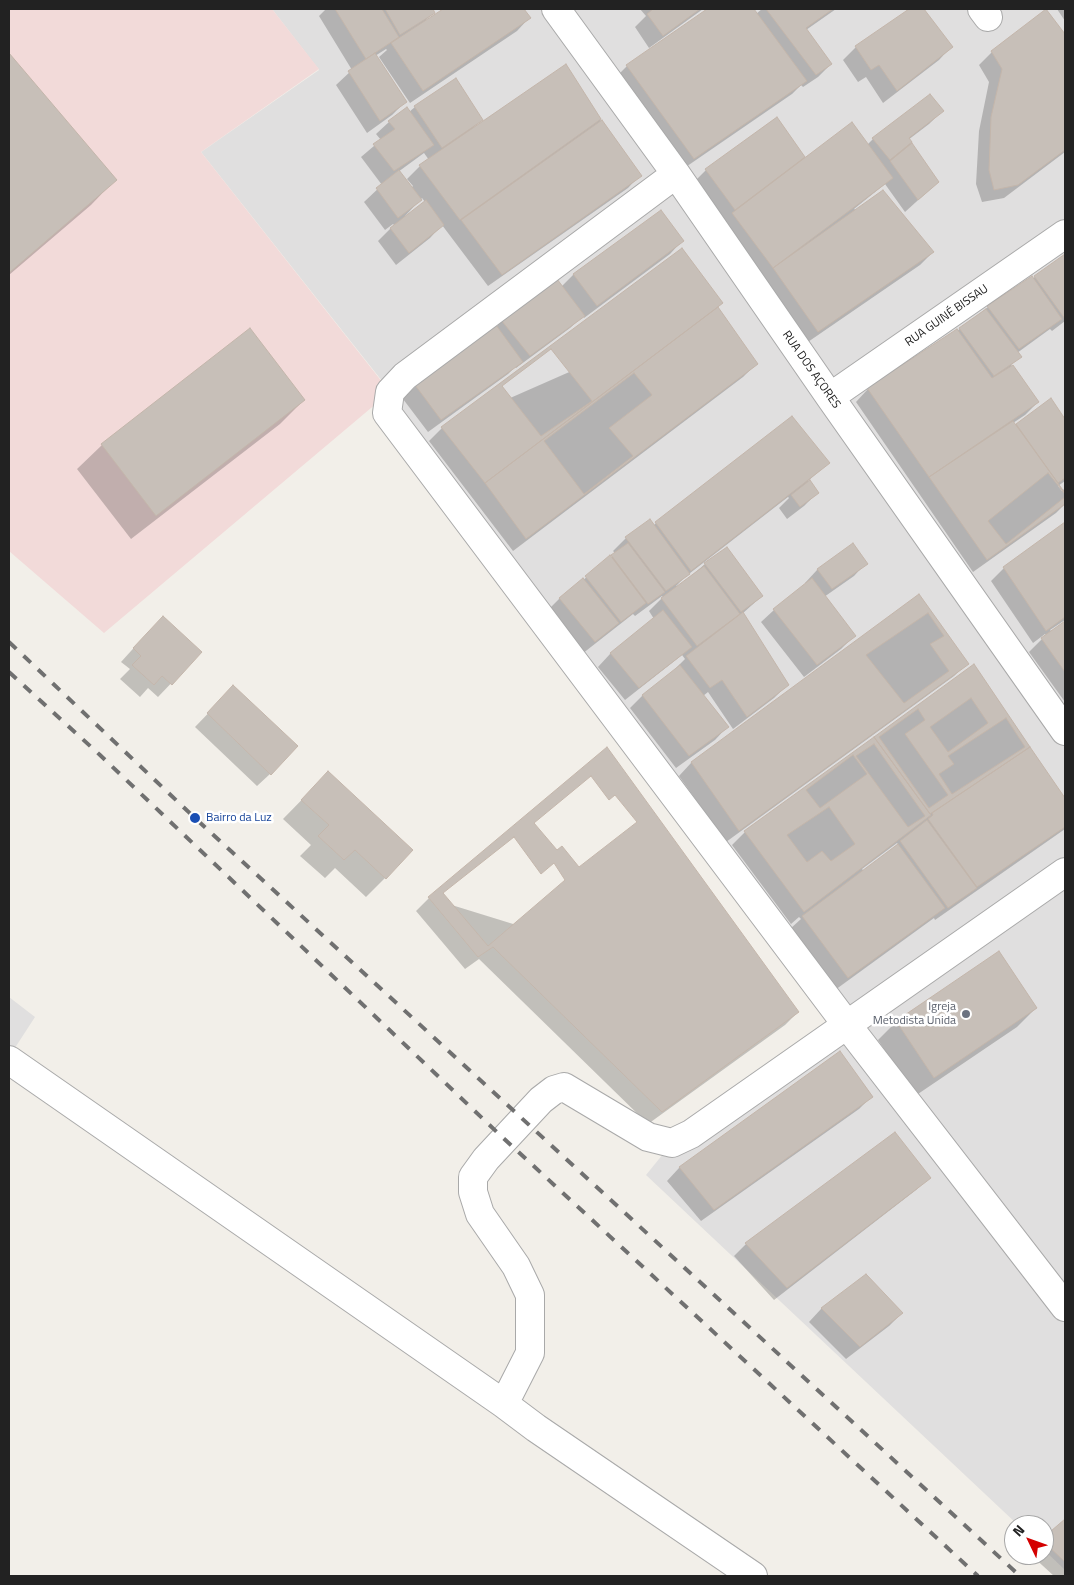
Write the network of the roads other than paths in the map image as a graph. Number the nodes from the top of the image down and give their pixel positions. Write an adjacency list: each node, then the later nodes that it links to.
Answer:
1 (556, 9): 2 (street, RUA DOS AÇORES)
2 (676, 174): 4 (street, RUA DOS AÇORES); 7 (street)
3 (1065, 234): 4 (street, RUA GUINÉ BISSAU)
4 (830, 397): 5 (street, RUA DOS AÇORES)
5 (1065, 731)
6 (1065, 872): 7 (street)
7 (847, 1025): 9 (street); 10 (street)
8 (9, 1060): 10 (street)
9 (1065, 1306)
10 (504, 1404): 11 (street)
11 (753, 1576)

